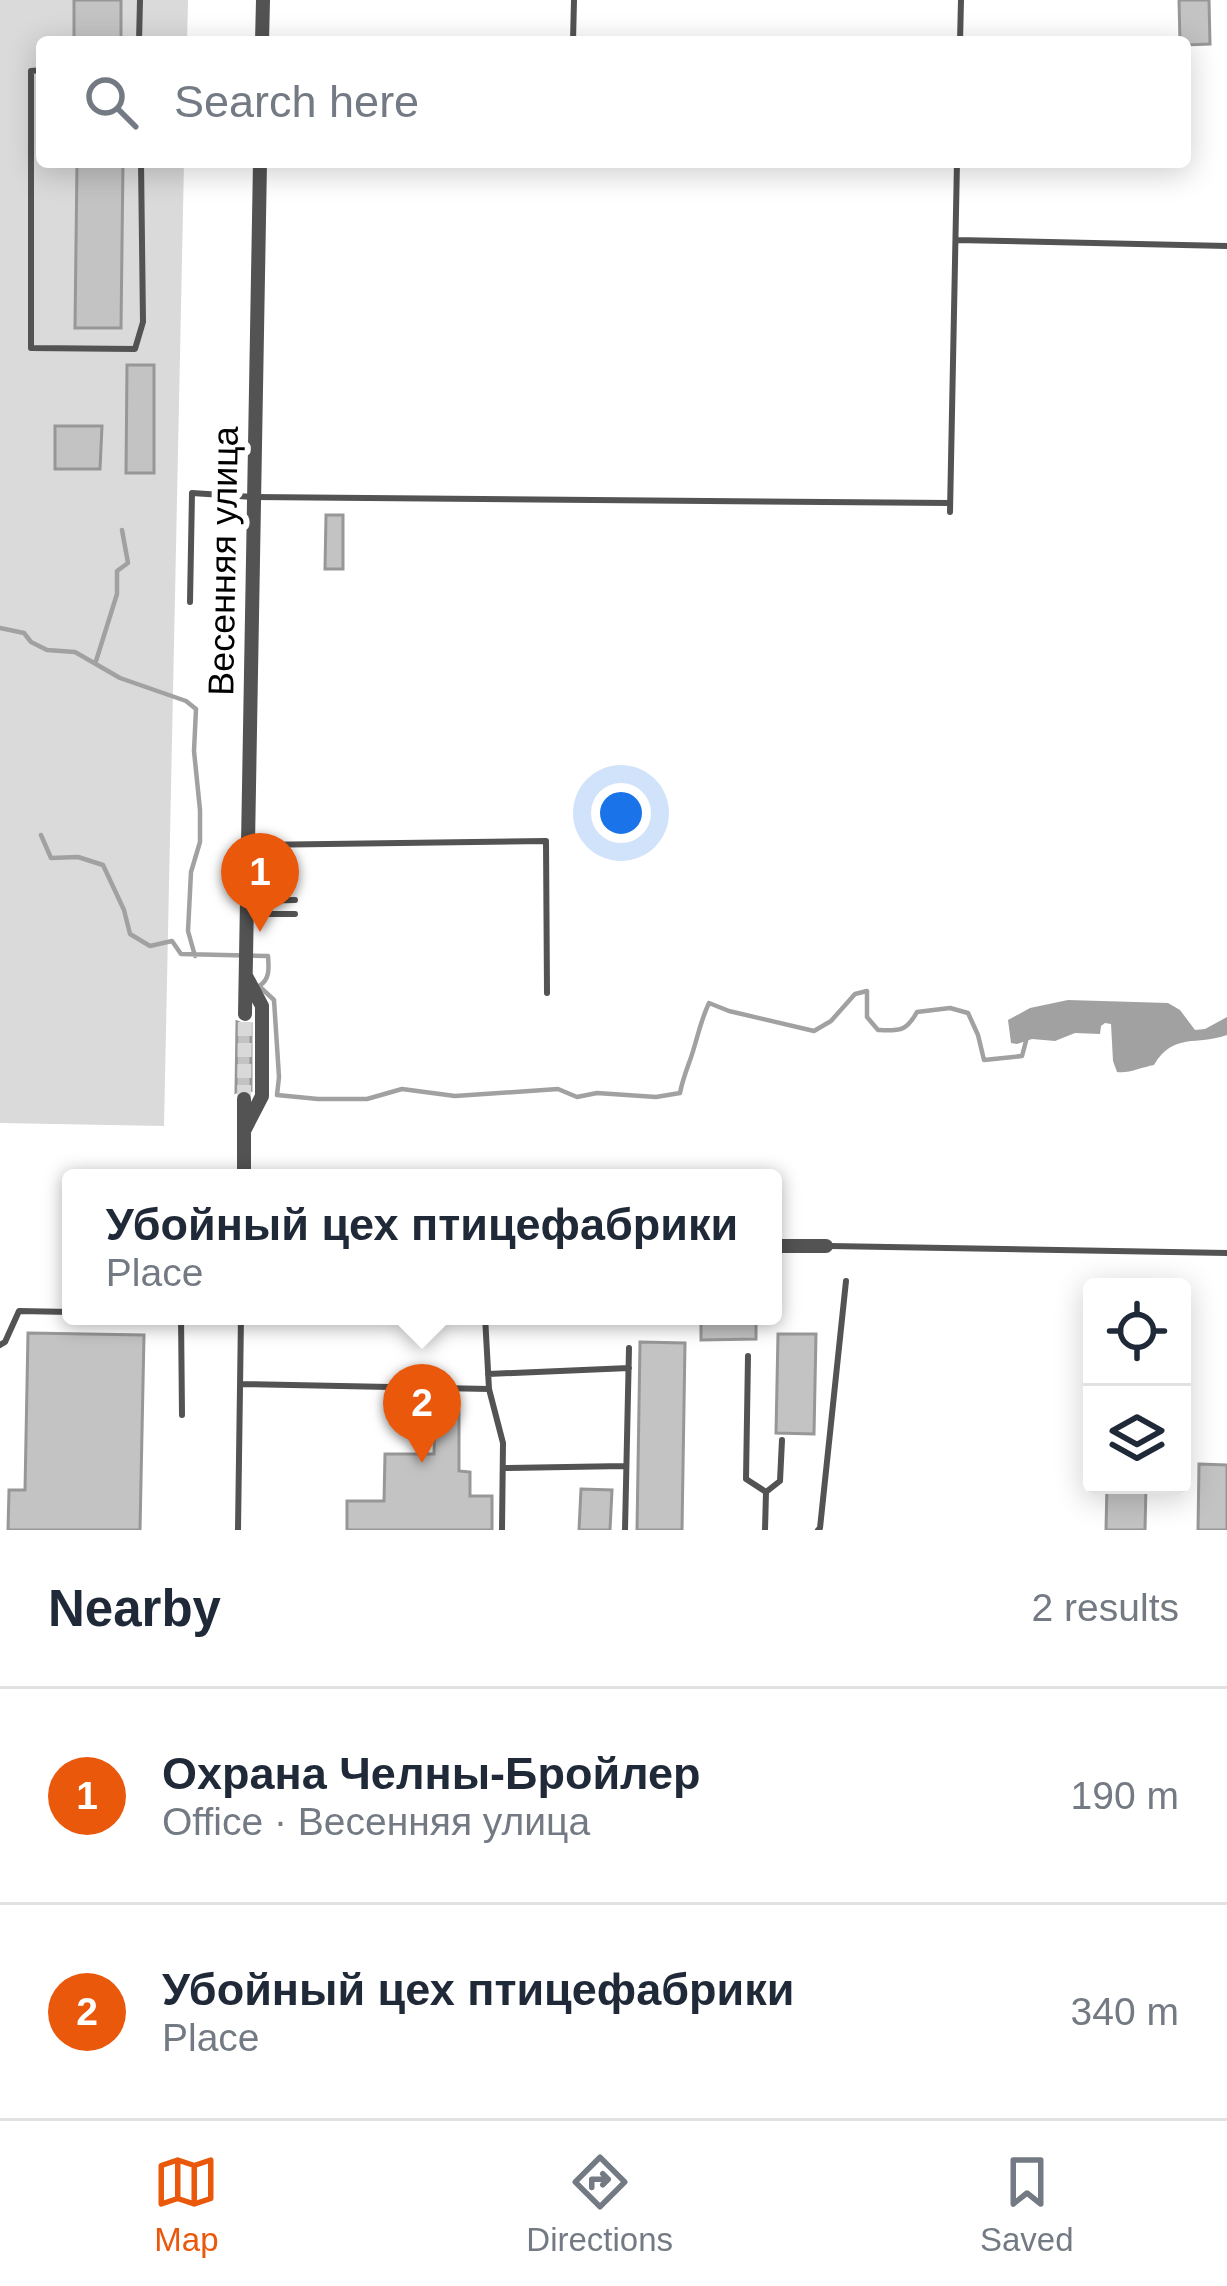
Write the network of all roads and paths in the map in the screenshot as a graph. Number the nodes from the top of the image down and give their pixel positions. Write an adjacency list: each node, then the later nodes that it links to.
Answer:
1 (140, 0): 5 (lane)
2 (262, 0): 6 (street)
3 (574, 0): 7 (lane)
4 (961, 0): 8 (lane)
5 (139, 36)
6 (262, 36)
7 (573, 36)
8 (960, 36)
9 (36, 71): 10 (lane)
10 (140, 168)
11 (260, 168): 15 (street, Весенняя улица)
12 (957, 168): 13 (lane)
13 (956, 240): 14 (lane); 15 (lane)
14 (1227, 247)
15 (254, 497): 16 (lane); 17 (street, Весенняя улица)
16 (190, 602)
17 (248, 846): 19 (street, Весенняя улица); 22 (lane)
18 (295, 900): 19 (lane)
19 (247, 908): 20 (lane); 21 (street, Весенняя улица)
20 (295, 914)
21 (246, 968): 23 (street, Весенняя улица); 25 (street)
22 (547, 993)
23 (245, 1013)
24 (244, 1103): 25 (street)
25 (244, 1131): 26 (street)
26 (244, 1169)
27 (782, 1246): 28 (street)
28 (826, 1246): 29 (lane)
29 (1227, 1253)
30 (846, 1281): 51 (lane)
31 (62, 1312): 35 (lane)
32 (182, 1325): 42 (lane)
33 (241, 1325): 40 (lane)
34 (485, 1325): 39 (lane)
35 (0, 1345)
36 (629, 1348): 38 (lane)
37 (748, 1356): 46 (lane)
38 (629, 1368): 39 (lane); 44 (lane)
39 (488, 1374): 41 (lane)
40 (240, 1384): 41 (lane); 47 (lane)
41 (489, 1389): 45 (lane)
42 (182, 1415)
43 (782, 1440): 46 (lane)
44 (626, 1466): 45 (lane); 49 (lane)
45 (503, 1468): 48 (lane)
46 (766, 1492): 50 (lane)
47 (238, 1530)
48 (502, 1530)
49 (625, 1530)
50 (764, 1530)
51 (818, 1530)

